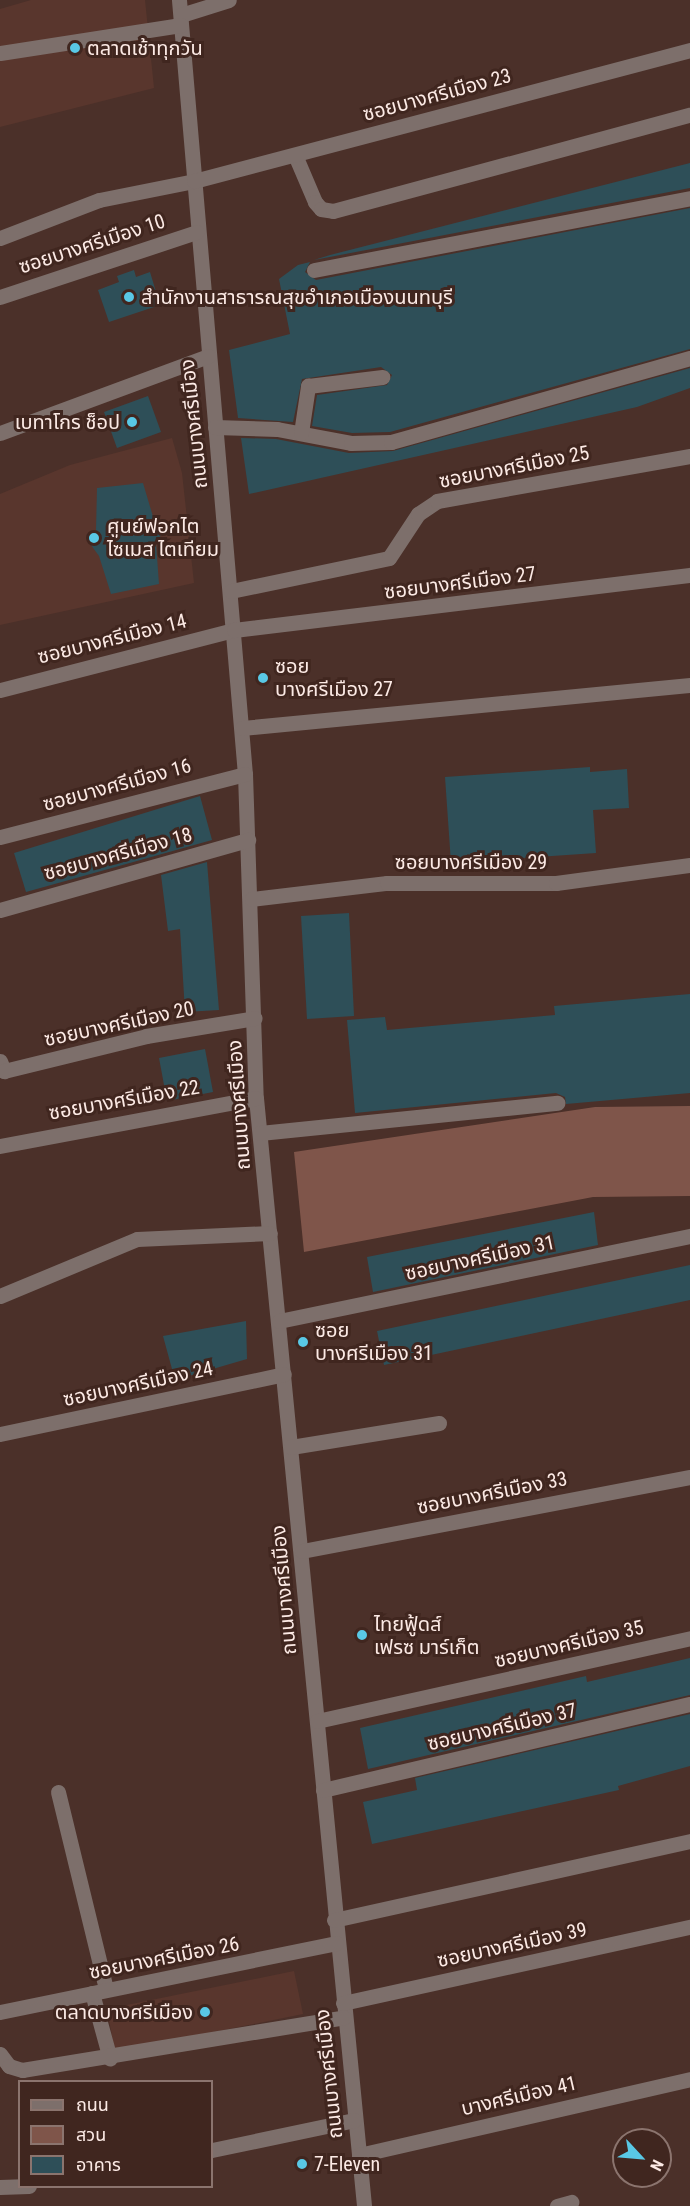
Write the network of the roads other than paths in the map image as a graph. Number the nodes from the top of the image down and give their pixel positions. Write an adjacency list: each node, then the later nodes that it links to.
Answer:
1 (229, 0): 2 (street)
2 (180, 14): 4 (street); 7 (street, ถนนบางศรีเมือง)
3 (690, 50): 6 (street, ซอยบางศรีเมือง 23)
4 (0, 53)
5 (690, 115): 6 (street)
6 (295, 155): 7 (street, ซอยบางศรีเมือง 23)
7 (194, 181): 9 (street, ถนนบางศรีเมือง); 10 (street, ซอยบางศรีเมือง 23)
8 (690, 198): 11 (street)
9 (197, 231): 12 (street, ซอยบางศรีเมือง 10); 13 (street, ถนนบางศรีเมือง)
10 (0, 238)
11 (314, 270)
12 (0, 297)
13 (208, 356): 16 (street, ถนนบางศรีเมือง); 17 (street)
14 (690, 358): 18 (street)
15 (382, 377): 18 (street)
16 (215, 427): 18 (street); 21 (street, ถนนบางศรีเมือง)
17 (0, 433)
18 (302, 433)
19 (690, 456): 21 (street, ซอยบางศรีเมือง 25)
20 (690, 575): 22 (street, ซอยบางศรีเมือง 27)
21 (231, 591): 22 (street, ถนนบางศรีเมือง)
22 (234, 630): 24 (street, ซอยบางศรีเมือง 14); 25 (street, ถนนบางศรีเมือง)
23 (690, 685): 25 (street)
24 (0, 690)
25 (242, 728): 26 (street, ถนนบางศรีเมือง)
26 (245, 774): 27 (street, ซอยบางศรีเมือง 16); 28 (street, ถนนบางศรีเมือง)
27 (0, 837)
28 (248, 840): 30 (street, ถนนบางศรีเมือง); 31 (street, ซอยบางศรีเมือง 18)
29 (690, 866): 30 (street, ซอยบางศรีเมือง 29)
30 (252, 899): 32 (street, ถนนบางศรีเมือง)
31 (0, 909)
32 (255, 1018): 33 (street, ซอยบางศรีเมือง 20); 34 (street, ถนนบางศรีเมือง)
33 (0, 1061)
34 (256, 1098): 36 (street, ถนนบางศรีเมือง); 37 (street, ซอยบางศรีเมือง 22)
35 (557, 1103): 36 (street)
36 (260, 1133): 38 (street, ถนนบางศรีเมือง)
37 (0, 1146)
38 (270, 1233): 40 (street); 41 (street, ถนนบางศรีเมือง)
39 (690, 1236): 41 (street, ซอยบางศรีเมือง 31)
40 (0, 1296)
41 (279, 1321): 42 (street, ถนนบางศรีเมือง)
42 (284, 1374): 44 (street, ซอยบางศรีเมือง 24); 45 (street, ถนนบางศรีเมือง)
43 (439, 1423): 45 (street)
44 (0, 1434)
45 (291, 1447): 47 (street, ถนนบางศรีเมือง)
46 (690, 1477): 47 (street, ซอยบางศรีเมือง 33)
47 (302, 1551): 50 (street, ถนนบางศรีเมือง)
48 (690, 1638): 50 (street, ซอยบางศรีเมือง 35)
49 (690, 1704): 51 (street, ซอยบางศรีเมือง 37)
50 (317, 1721): 51 (street, ถนนบางศรีเมือง)
51 (322, 1790): 54 (street, ถนนบางศรีเมือง)
52 (58, 1792): 57 (street)
53 (690, 1841): 54 (street)
54 (334, 1920): 56 (street, ถนนบางศรีเมือง)
55 (690, 1927): 58 (street, ซอยบางศรีเมือง 39)
56 (336, 1943): 57 (street, ซอยบางศรีเมือง 26); 58 (street, ถนนบางศรีเมือง)
57 (99, 1991): 59 (street, ซอยบางศรีเมือง 26); 61 (street)
58 (344, 2010): 61 (street, ซอยบางศรีเมือง 39); 63 (street, ถนนบางศรีเมือง)
59 (0, 2012)
60 (0, 2054): 61 (street, ซอยบางศรีเมือง 39)
61 (110, 2059)
62 (690, 2080): 65 (street, บางศรีเมือง 41)
63 (354, 2120): 64 (street); 65 (street, ถนนบางศรีเมือง)
64 (213, 2150)
65 (358, 2155): 68 (street, ถนนบางศรีเมือง)
66 (0, 2187): 67 (street)
67 (18, 2187)
68 (364, 2206)

